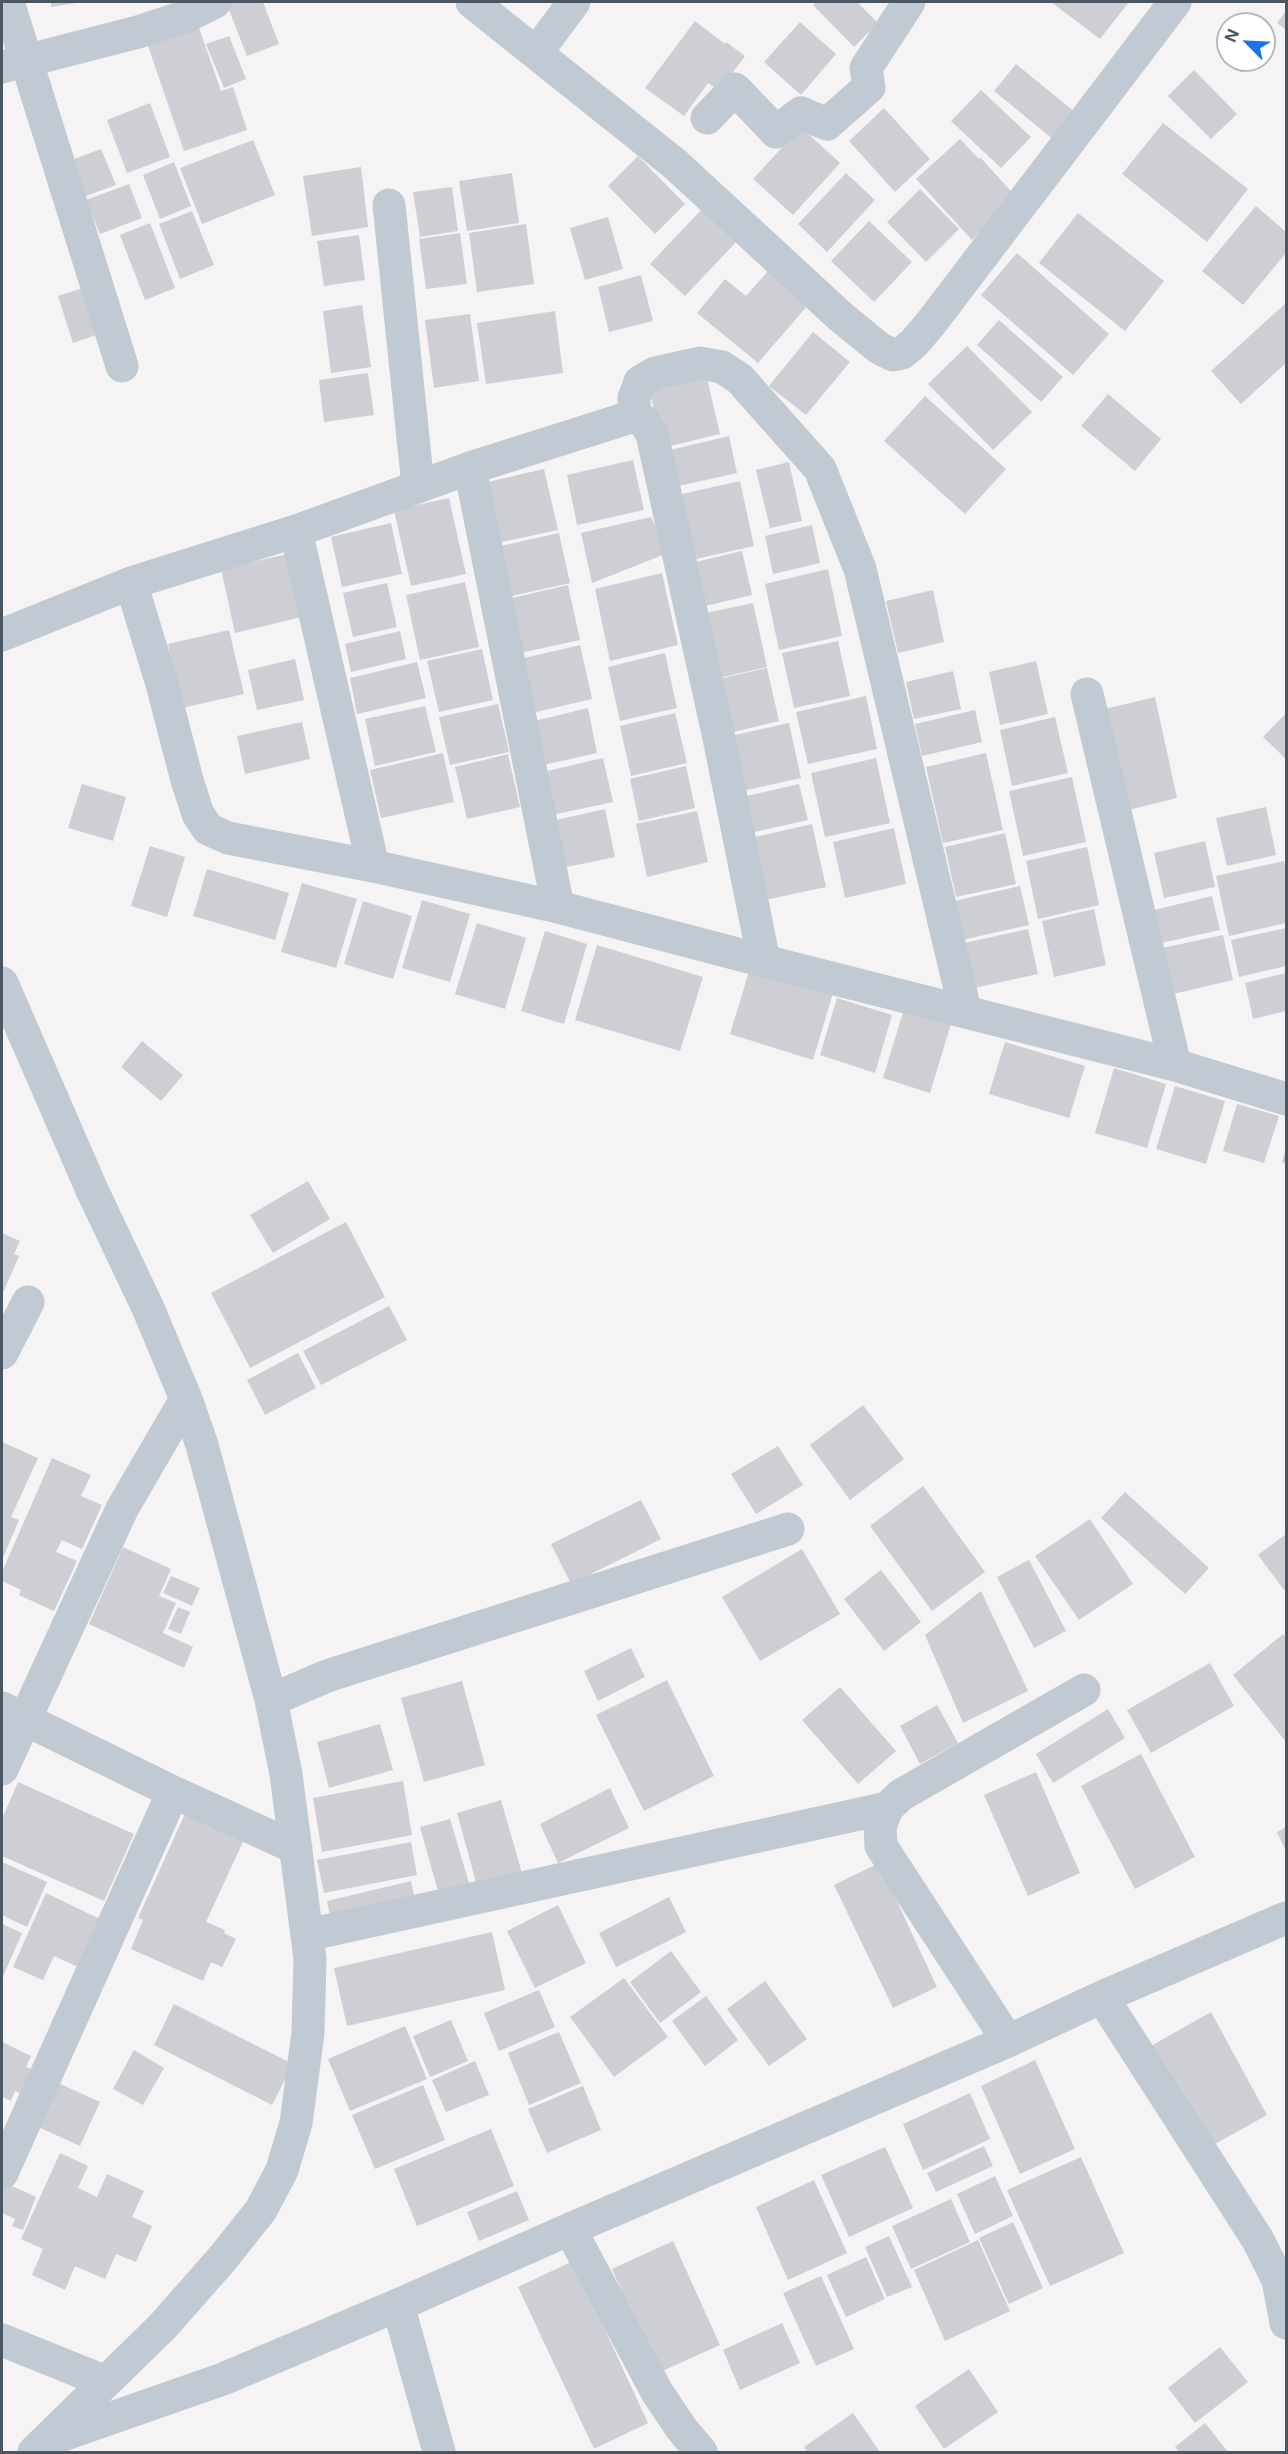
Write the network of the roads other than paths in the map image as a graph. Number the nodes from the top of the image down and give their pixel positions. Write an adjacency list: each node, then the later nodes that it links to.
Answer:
1 (8, 2): 8 (street)
2 (215, 2): 8 (street)
3 (472, 2): 7 (street)
4 (574, 2): 7 (street)
5 (909, 2): 9 (street)
6 (1175, 2): 7 (street)
7 (537, 52)
8 (14, 64): 11 (street)
9 (707, 118)
10 (389, 205): 14 (street)
11 (122, 366)
12 (634, 416): 13 (street); 21 (street); 23 (street)
13 (470, 468): 14 (street); 20 (street)
14 (418, 486): 15 (street)
15 (296, 531): 16 (street); 19 (street)
16 (131, 583): 17 (street); 19 (street)
17 (2, 635)
18 (1087, 694): 24 (street)
19 (373, 866): 20 (street)
20 (558, 907): 21 (street)
21 (764, 960): 23 (street)
22 (2, 983): 28 (street)
23 (965, 1010): 24 (street)
24 (1175, 1065): 25 (street)
25 (1287, 1099)
26 (28, 1302): 27 (street)
27 (2, 1353)
28 (186, 1399): 31 (street); 32 (street)
29 (788, 1529): 31 (street)
30 (1084, 1690): 35 (street)
31 (271, 1700): 36 (street)
32 (13, 1714): 33 (street); 34 (street)
33 (2, 1769)
34 (173, 1792): 36 (street); 41 (street)
35 (887, 1809): 38 (street); 40 (street)
36 (296, 1848): 38 (street)
37 (1287, 1918): 39 (street)
38 (307, 1935): 46 (street)
39 (1102, 1997): 40 (street); 44 (street)
40 (1008, 2041): 42 (street)
41 (2, 2174)
42 (570, 2229): 43 (street); 49 (street)
43 (398, 2305): 47 (street); 48 (street)
44 (1287, 2323)
45 (2, 2340): 46 (street)
46 (106, 2382): 47 (street)
47 (40, 2447)
48 (438, 2452)
49 (701, 2452)

